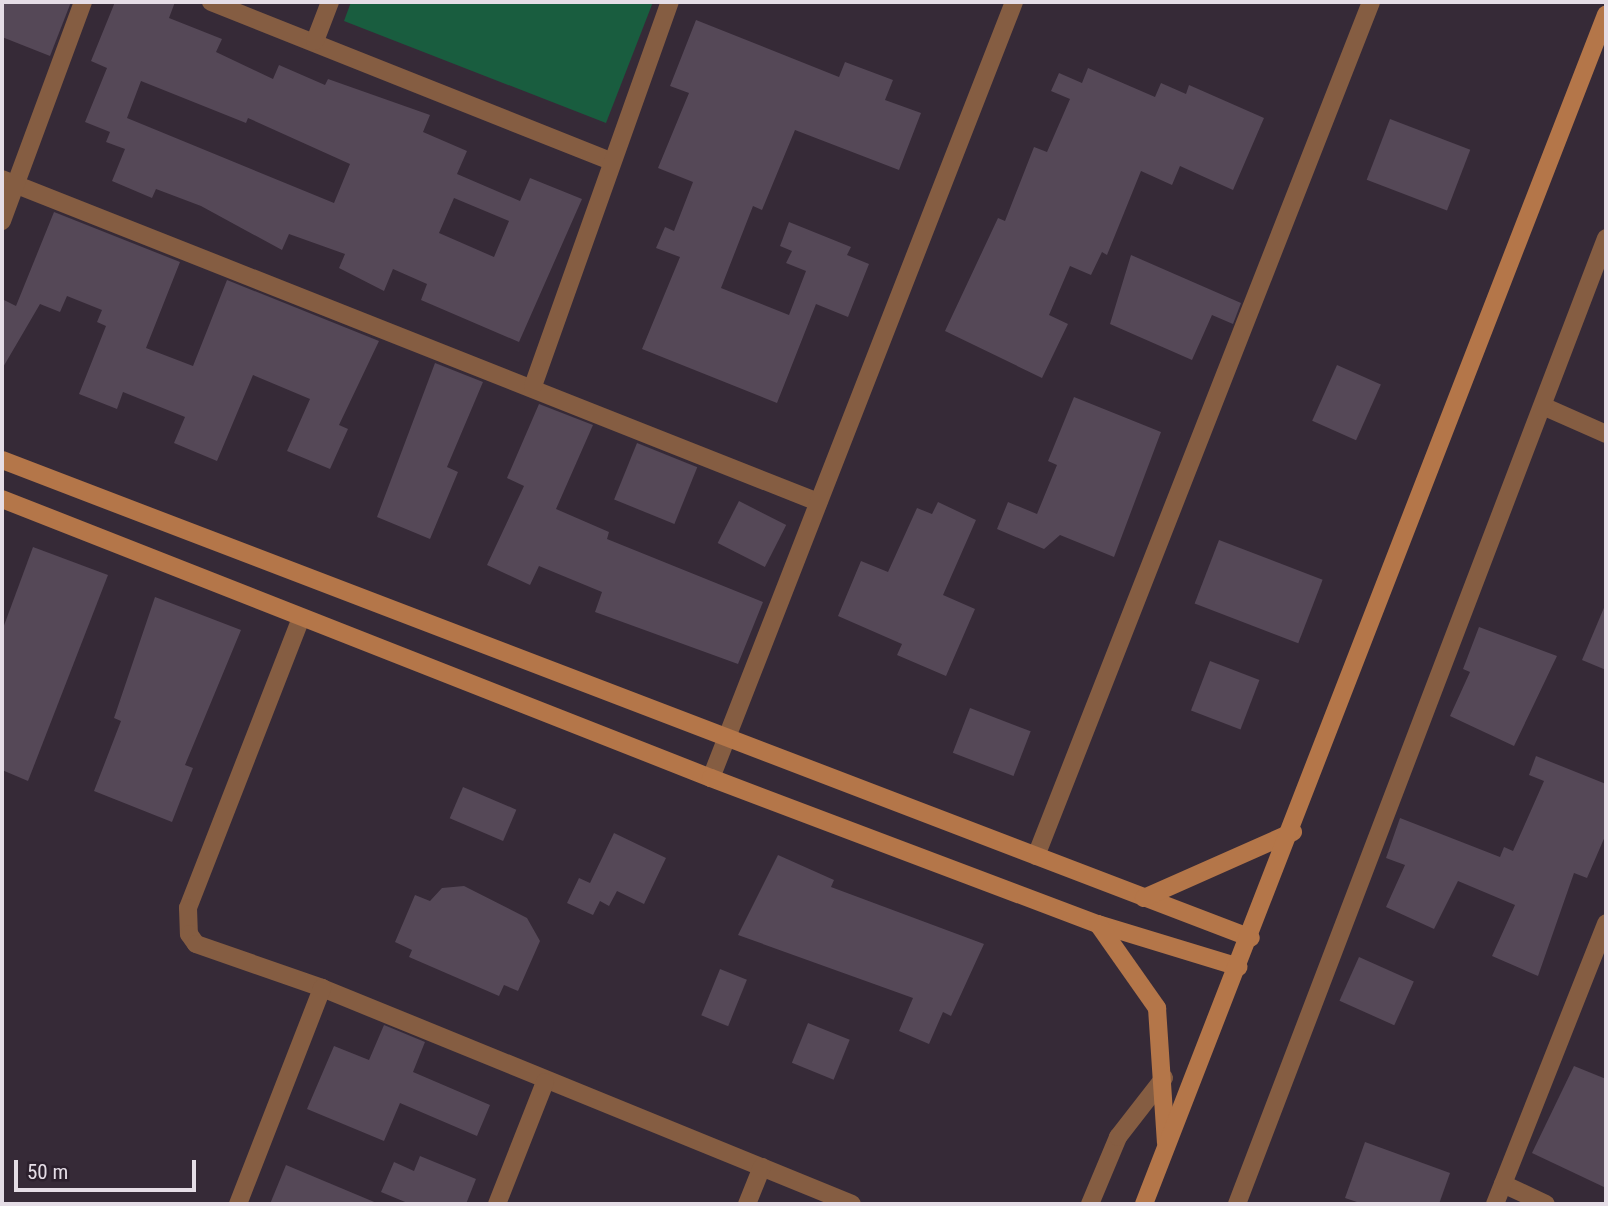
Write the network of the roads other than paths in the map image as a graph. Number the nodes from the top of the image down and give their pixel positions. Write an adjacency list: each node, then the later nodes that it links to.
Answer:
1 (83, 2): 10 (street)
2 (211, 2): 8 (street)
3 (330, 2): 8 (street)
4 (670, 2): 9 (street)
5 (1014, 2): 18 (street)
6 (1371, 2): 23 (street)
7 (1606, 15): 22 (street)
8 (314, 41): 9 (street)
9 (609, 160): 13 (street)
10 (9, 181): 11 (street); 13 (street)
11 (2, 221)
12 (1606, 238): 14 (street)
13 (533, 386): 18 (street)
14 (1545, 407): 15 (street); 41 (street)
15 (1606, 434)
16 (2, 460): 20 (street)
17 (2, 499): 19 (street)
18 (818, 502): 20 (street)
19 (302, 618): 21 (street); 29 (street)
20 (726, 742): 21 (street); 23 (street)
21 (712, 778): 26 (street)
22 (1293, 832): 24 (street); 27 (street)
23 (1036, 856): 24 (street)
24 (1144, 898): 27 (street)
25 (1606, 923): 34 (street)
26 (1098, 924): 28 (street); 30 (street)
27 (1251, 938): 28 (street)
28 (1239, 967): 32 (street)
29 (322, 988): 31 (street); 35 (street)
30 (1164, 1078): 32 (street); 39 (street)
31 (545, 1082): 33 (street); 36 (street)
32 (1166, 1150): 40 (street)
33 (762, 1167): 37 (street); 38 (street)
34 (1503, 1184): 42 (street); 43 (street)
35 (239, 1204)
36 (497, 1204)
37 (747, 1204)
38 (852, 1204)
39 (1090, 1204)
40 (1144, 1204)
41 (1237, 1204)
42 (1495, 1204)
43 (1546, 1204)

